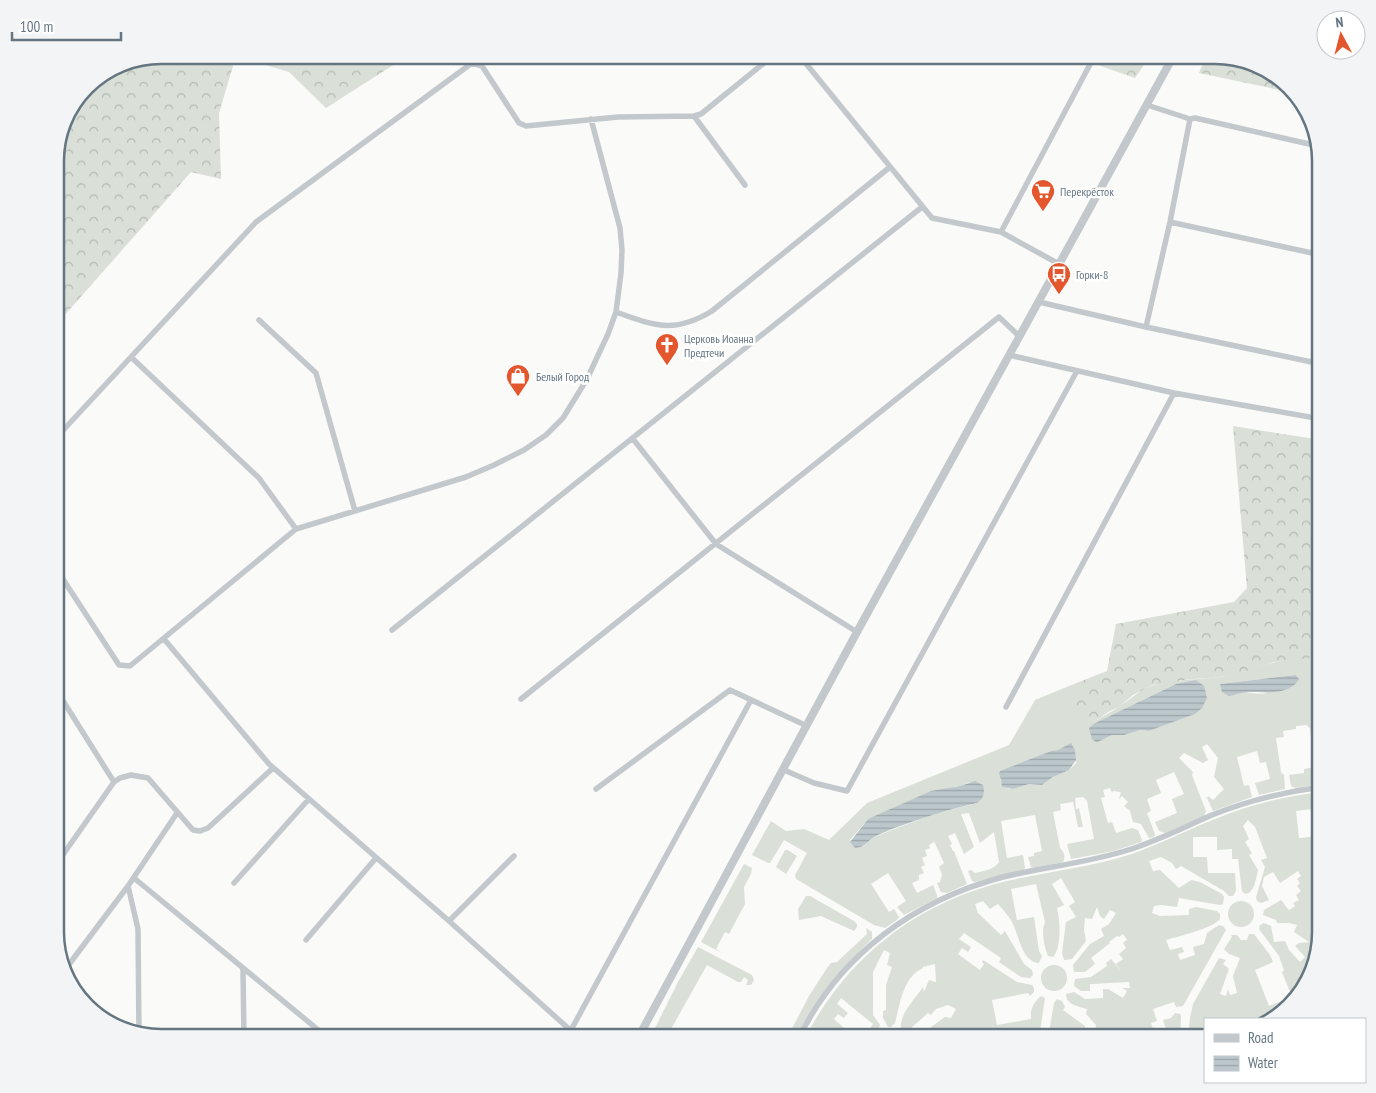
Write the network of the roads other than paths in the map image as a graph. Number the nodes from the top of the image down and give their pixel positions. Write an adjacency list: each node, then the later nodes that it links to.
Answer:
1 (763, 64): 6 (street)
2 (806, 64): 10 (street)
3 (1089, 64): 14 (street)
4 (1169, 64): 5 (street)
5 (1147, 105): 7 (street); 16 (street)
6 (694, 116): 8 (street); 11 (street)
7 (1190, 118): 9 (street); 13 (street)
8 (590, 119): 18 (street); 23 (street)
9 (1311, 144)
10 (890, 167): 12 (street); 18 (street)
11 (745, 185)
12 (922, 207): 14 (street); 29 (street)
13 (1170, 222): 15 (street); 20 (street)
14 (1001, 232): 16 (street)
15 (1312, 253)
16 (1059, 264): 17 (street)
17 (1039, 302): 20 (street); 21 (street)
18 (616, 312): 30 (street)
19 (259, 320): 30 (street)
20 (1146, 326): 24 (street)
21 (1019, 336): 22 (street); 32 (street)
22 (1009, 356): 25 (street); 35 (street)
23 (131, 357): 28 (street); 31 (street)
24 (1312, 362)
25 (1077, 371): 26 (street); 43 (street)
26 (1174, 393): 27 (street); 40 (street)
27 (1312, 417)
28 (64, 429)
29 (633, 439): 32 (street); 34 (street)
30 (355, 511): 31 (street)
31 (296, 529): 36 (street)
32 (716, 544): 35 (street); 37 (street)
33 (64, 582): 36 (street)
34 (392, 630)
35 (857, 632): 41 (street)
36 (164, 639): 42 (street)
37 (521, 699)
38 (751, 700): 41 (street); 46 (street); 63 (street)
39 (64, 702): 44 (street)
40 (1006, 707)
41 (807, 726): 43 (street)
42 (273, 768): 47 (street); 48 (street)
43 (784, 770): 64 (street)
44 (114, 782): 48 (street); 49 (street)
45 (1312, 788): 65 (street)
46 (596, 789)
47 (308, 800): 51 (street); 53 (street)
48 (177, 812): 52 (street)
49 (64, 853)
50 (514, 856): 55 (street)
51 (376, 858): 55 (street); 56 (street)
52 (134, 878): 54 (street); 58 (street)
53 (234, 883)
54 (128, 886): 57 (street); 59 (street)
55 (449, 921): 62 (street)
56 (306, 940)
57 (69, 964)
58 (243, 970): 60 (street); 61 (street)
59 (139, 1026)
60 (244, 1029)
61 (317, 1029)
62 (570, 1029)
63 (572, 1029)
64 (643, 1029)
65 (805, 1029)

